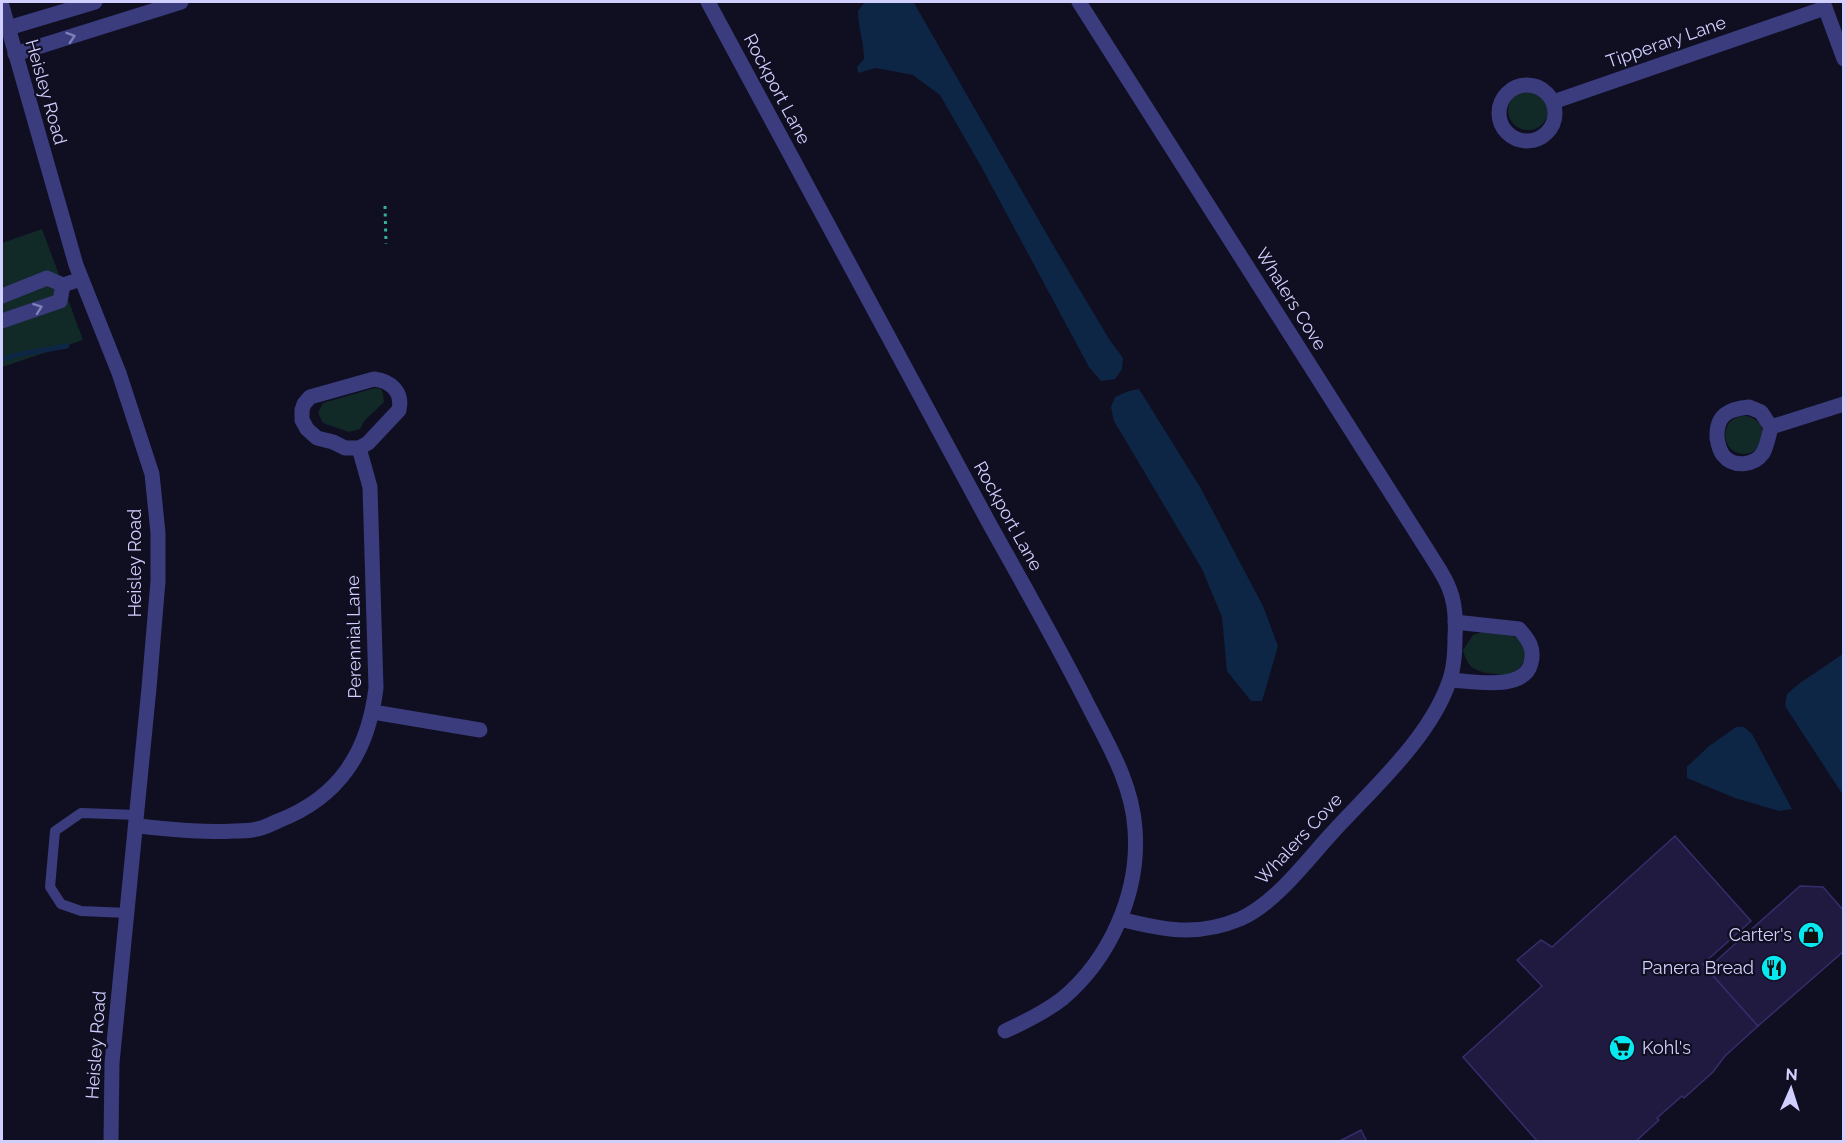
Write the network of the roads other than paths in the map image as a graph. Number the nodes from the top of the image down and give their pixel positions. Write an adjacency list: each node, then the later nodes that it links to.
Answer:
1 (95, 2): 7 (street)
2 (181, 2): 8 (street, one-way to 2)
3 (708, 2): 24 (street, Rockport Lane)
4 (1079, 2): 18 (street, Whalers Cove)
5 (1824, 5): 9 (street); 10 (street, Tipperary Lane)
6 (2, 6): 7 (street, Heisley Road)
7 (8, 28): 8 (street, Heisley Road)
8 (15, 54): 11 (street, Heisley Road)
9 (1844, 60)
10 (1553, 102)
11 (81, 279): 12 (street); 22 (street, Heisley Road)
12 (63, 285): 13 (street); 14 (street, one-way to 12)
13 (2, 296)
14 (2, 321)
15 (1844, 404): 16 (street)
16 (1771, 427)
17 (359, 448): 17 (street); 20 (street, Perennial Lane)
18 (1455, 622): 19 (street, Whalers Cove); 19 (street)
19 (1450, 680): 24 (street, Whalers Cove)
20 (373, 712): 21 (street); 22 (street, Perennial Lane)
21 (480, 730)
22 (137, 821): 23 (street, Heisley Road); 23 (lane)
23 (128, 913): 26 (street, Heisley Road)
24 (1120, 919): 25 (street, Rockport Lane)
25 (1005, 1031)
26 (111, 1142)

